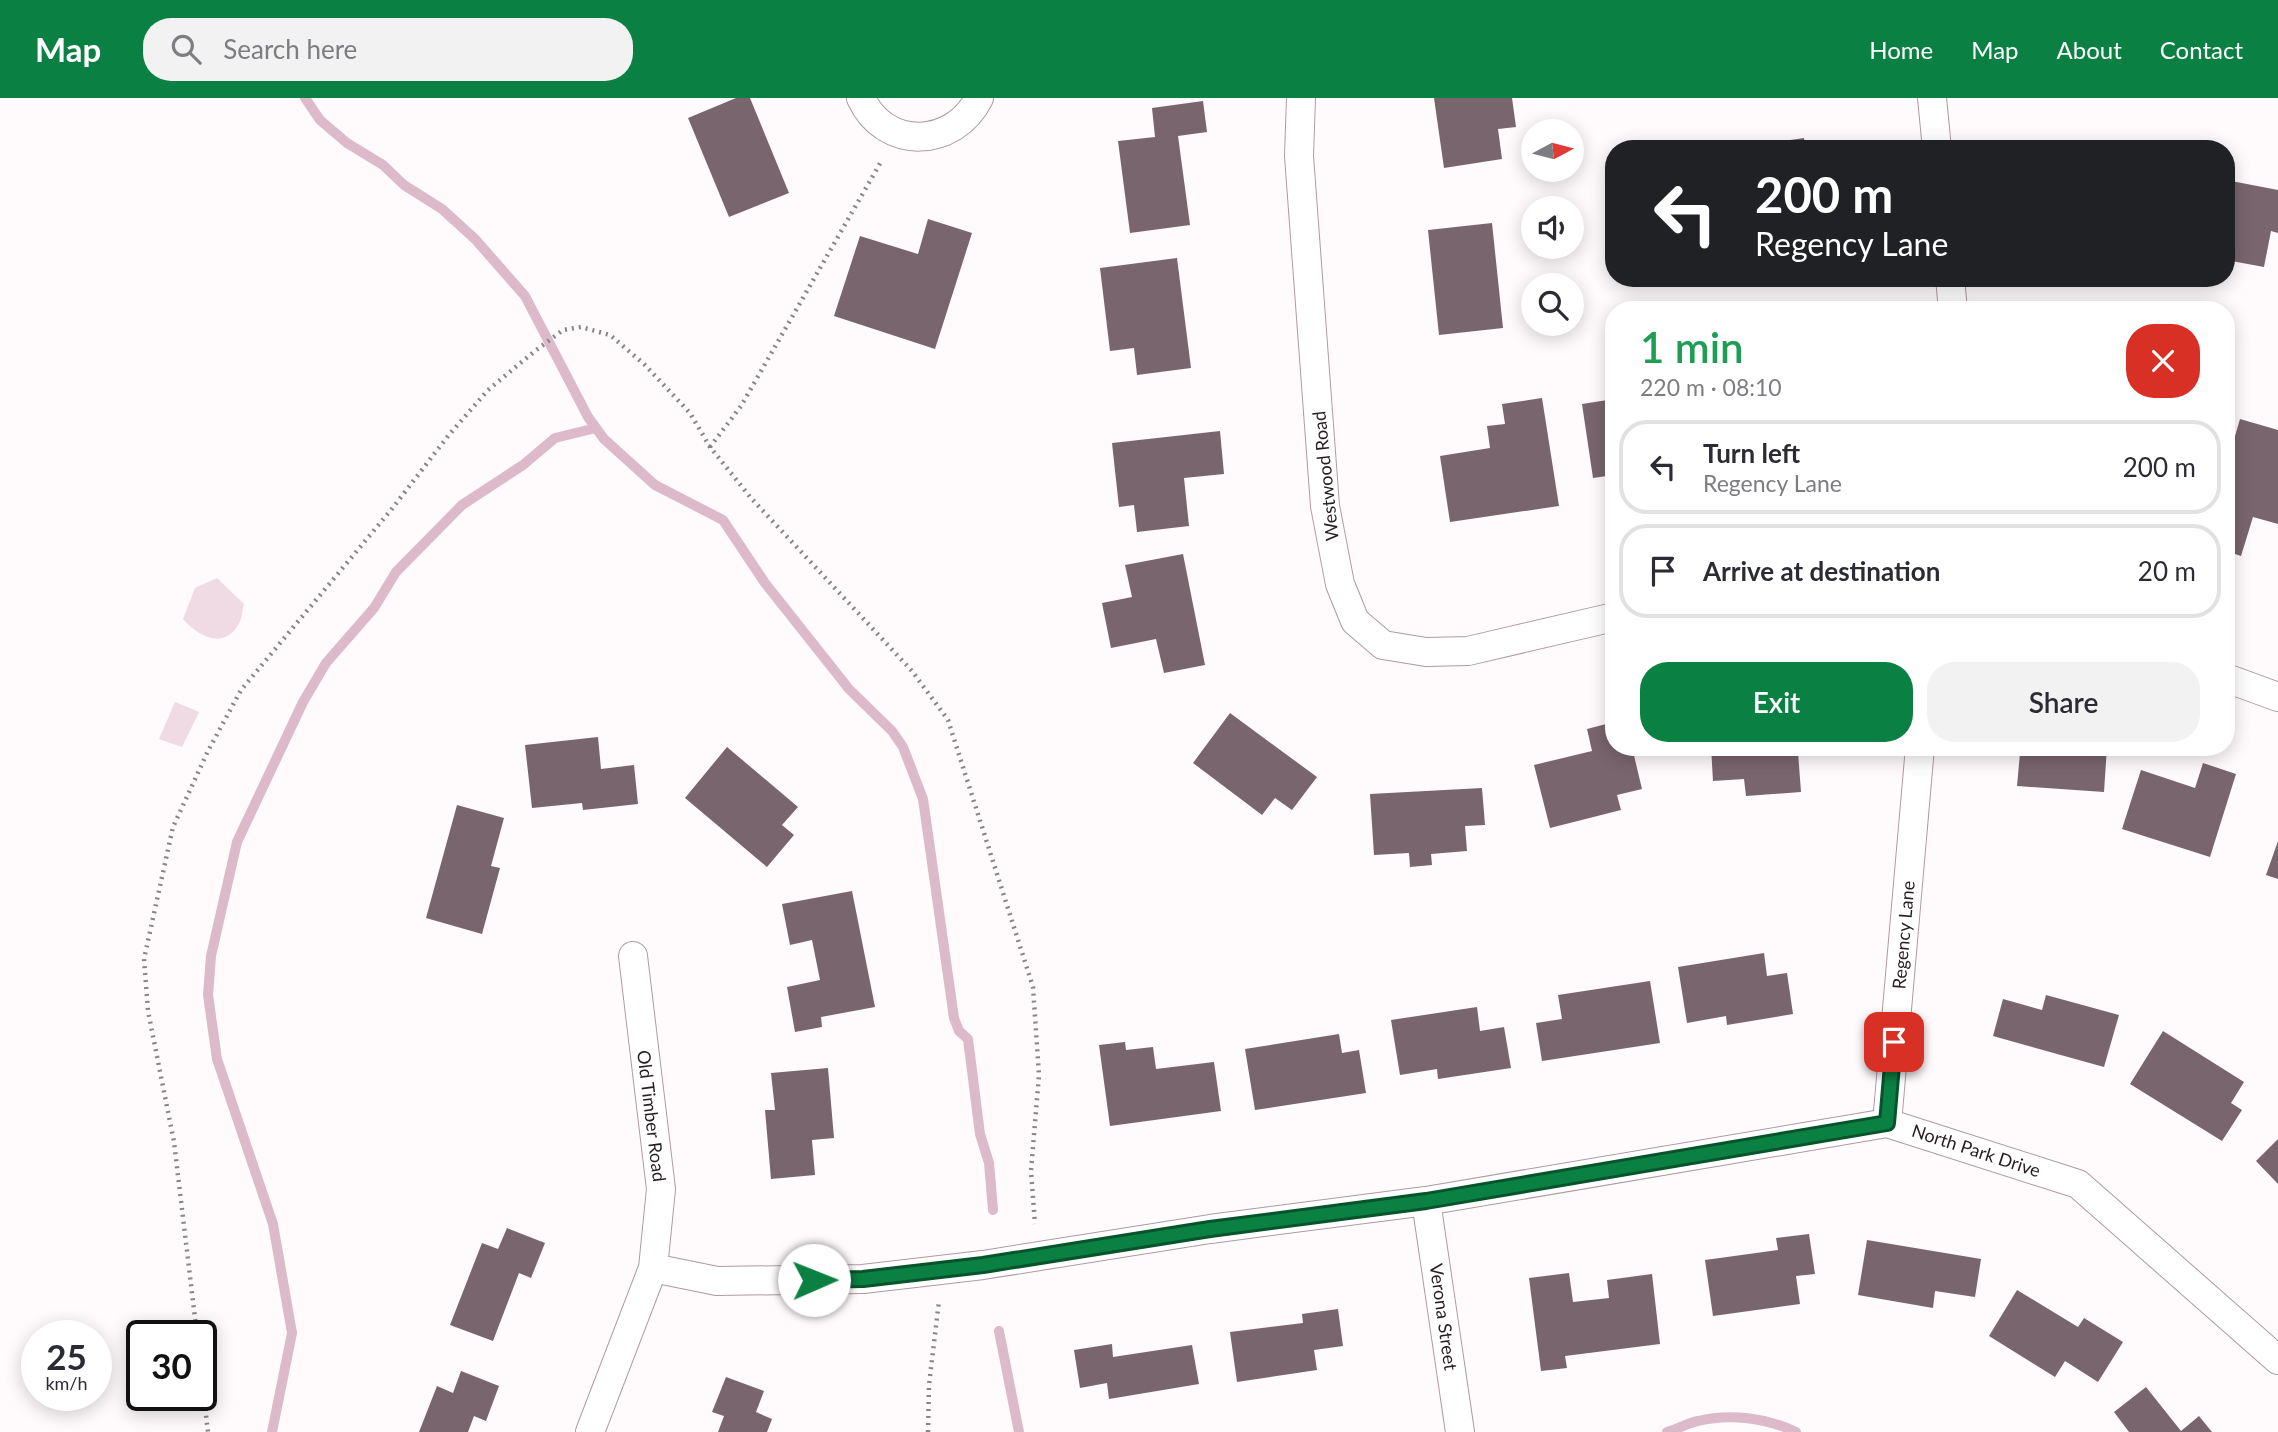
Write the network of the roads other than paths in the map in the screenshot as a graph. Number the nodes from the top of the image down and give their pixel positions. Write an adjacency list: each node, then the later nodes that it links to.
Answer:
1 (861, 98): 2 (street)
2 (979, 98)
3 (1301, 98): 6 (street, Westwood Road)
4 (1931, 98): 5 (street)
5 (1936, 140)
6 (1605, 619)
7 (2235, 681): 8 (street)
8 (2278, 697)
9 (1919, 756): 11 (street, Regency Lane)
10 (634, 956): 13 (street, Old Timber Road)
11 (1887, 1123): 12 (street, North Park Drive); 14 (street, North Park Drive)
12 (1426, 1201): 13 (street, North Park Drive); 16 (street, Verona Street)
13 (653, 1268): 15 (street, Old Timber Road)
14 (2278, 1360)
15 (590, 1432)
16 (1460, 1432)

